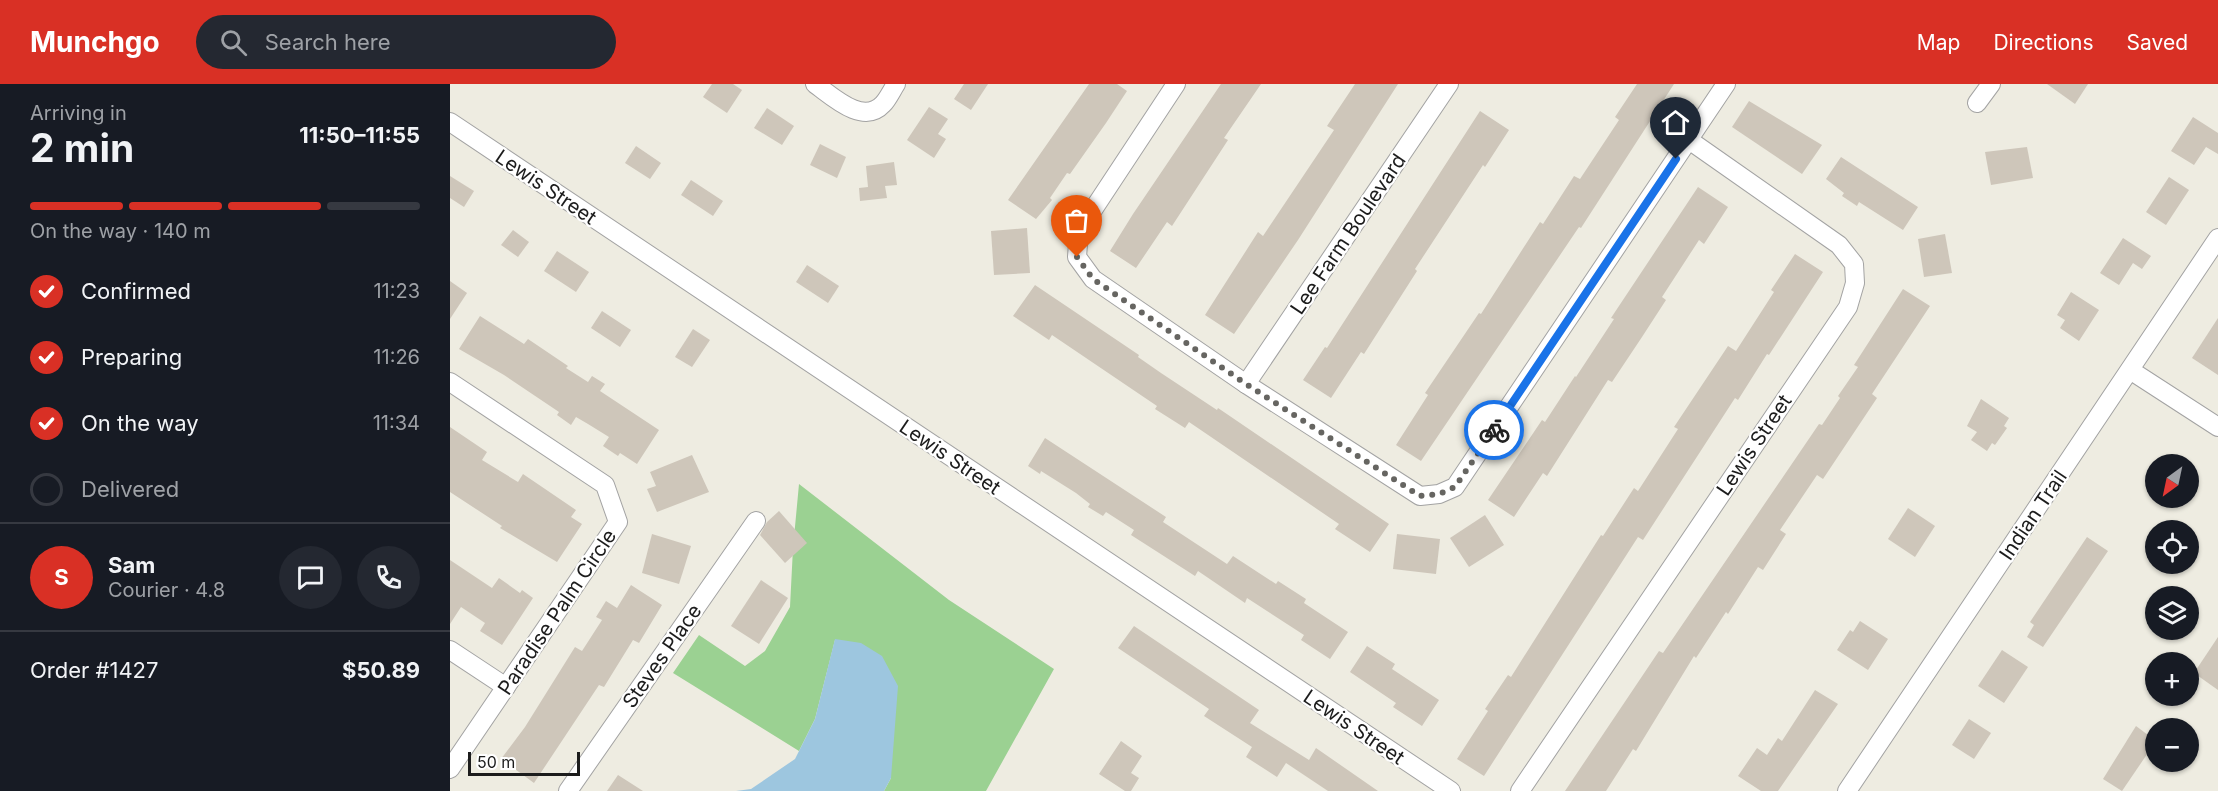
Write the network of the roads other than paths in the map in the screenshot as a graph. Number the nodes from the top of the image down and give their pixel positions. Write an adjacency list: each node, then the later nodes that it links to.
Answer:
1 (815, 84): 2 (street)
2 (896, 84)
3 (1176, 84): 13 (street)
4 (1449, 84): 13 (street, Lee Farm Boulevard)
5 (1726, 84): 9 (street)
6 (1990, 84): 7 (street)
7 (1977, 103)
8 (450, 122): 20 (street, Lewis Street)
9 (1689, 140): 13 (street); 21 (street, Lewis Street)
10 (2218, 238): 11 (street, Indian Trail)
11 (2130, 370): 14 (street); 22 (street, Indian Trail)
12 (450, 382): 17 (street, Paradise Palm Circle)
13 (1246, 384)
14 (2218, 427)
15 (756, 521): 19 (street, Steves Place)
16 (450, 650): 17 (street)
17 (506, 687): 18 (street, Paradise Palm Circle)
18 (450, 769)
19 (568, 791)
20 (1451, 791)
21 (1520, 791)
22 (1847, 791)

